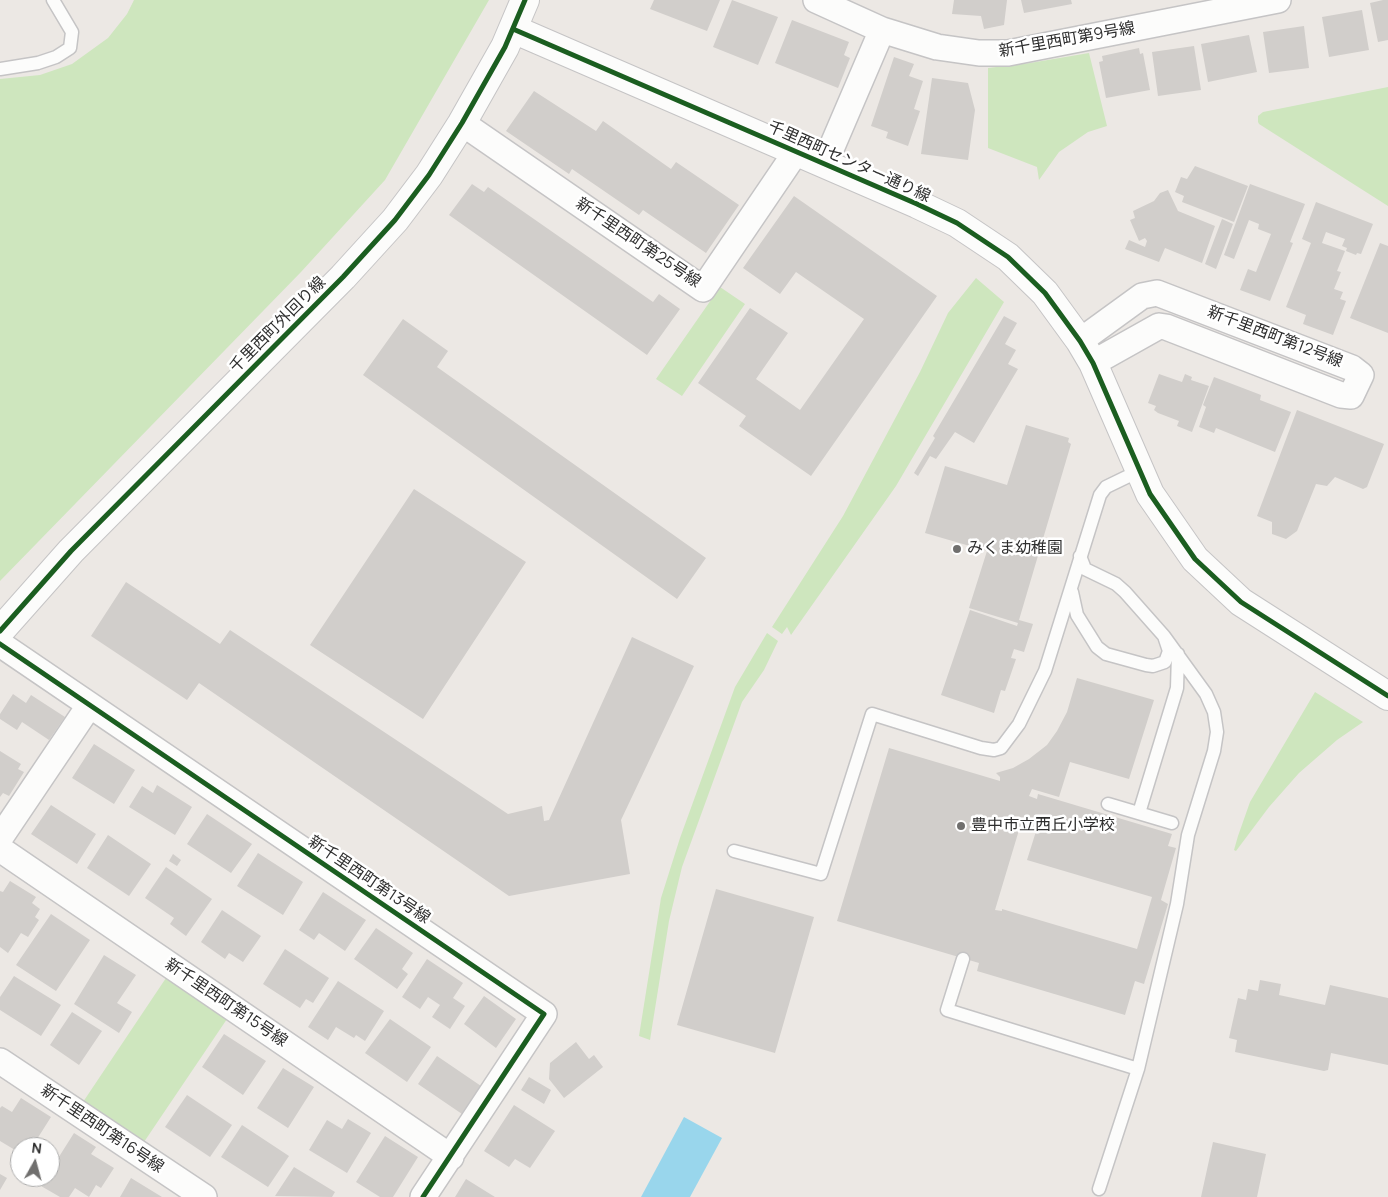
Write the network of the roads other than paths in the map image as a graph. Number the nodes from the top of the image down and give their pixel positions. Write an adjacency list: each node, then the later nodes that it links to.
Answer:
1 (53, 0): 7 (lane)
2 (524, 0): 5 (street, 千里西町外回り線)
3 (816, 0): 6 (street, 新千里西町第9号線)
4 (1278, 0): 6 (street, 新千里西町第9号線)
5 (513, 29): 8 (street, 千里西町外回り線); 9 (street, 千里西町センター通り線)
6 (882, 30): 10 (street)
7 (0, 69)
8 (462, 123): 9 (street, 新千里西町第25号線); 15 (street, 千里西町外回り線)
9 (796, 152): 10 (street, 千里西町センター通り線)
10 (825, 163): 11 (street, 千里西町センター通り線)
11 (1087, 352): 11 (street, 新千里西町第12号線); 12 (street, 千里西町センター通り線)
12 (1140, 471): 13 (lane); 19 (street, 千里西町センター通り線)
13 (1080, 556): 14 (lane); 16 (lane)
14 (1073, 580): 16 (lane); 26 (lane)
15 (0, 631)
16 (1164, 636): 18 (lane)
17 (0, 644): 20 (street, 新千里西町第13号線)
18 (1178, 654): 22 (lane); 29 (lane)
19 (1388, 696)
20 (89, 706): 24 (street); 30 (street, 新千里西町第13号線)
21 (1108, 804): 22 (lane)
22 (1139, 813): 23 (lane)
23 (1172, 824)
24 (0, 838)
25 (0, 849): 30 (street, 新千里西町第15号線)
26 (734, 852)
27 (963, 959): 29 (lane)
28 (0, 1061): 32 (street, 新千里西町第16号線)
29 (1138, 1069): 31 (lane)
30 (451, 1157): 33 (street, 新千里西町第13号線)
31 (1099, 1189)
32 (204, 1197)
33 (423, 1197)

